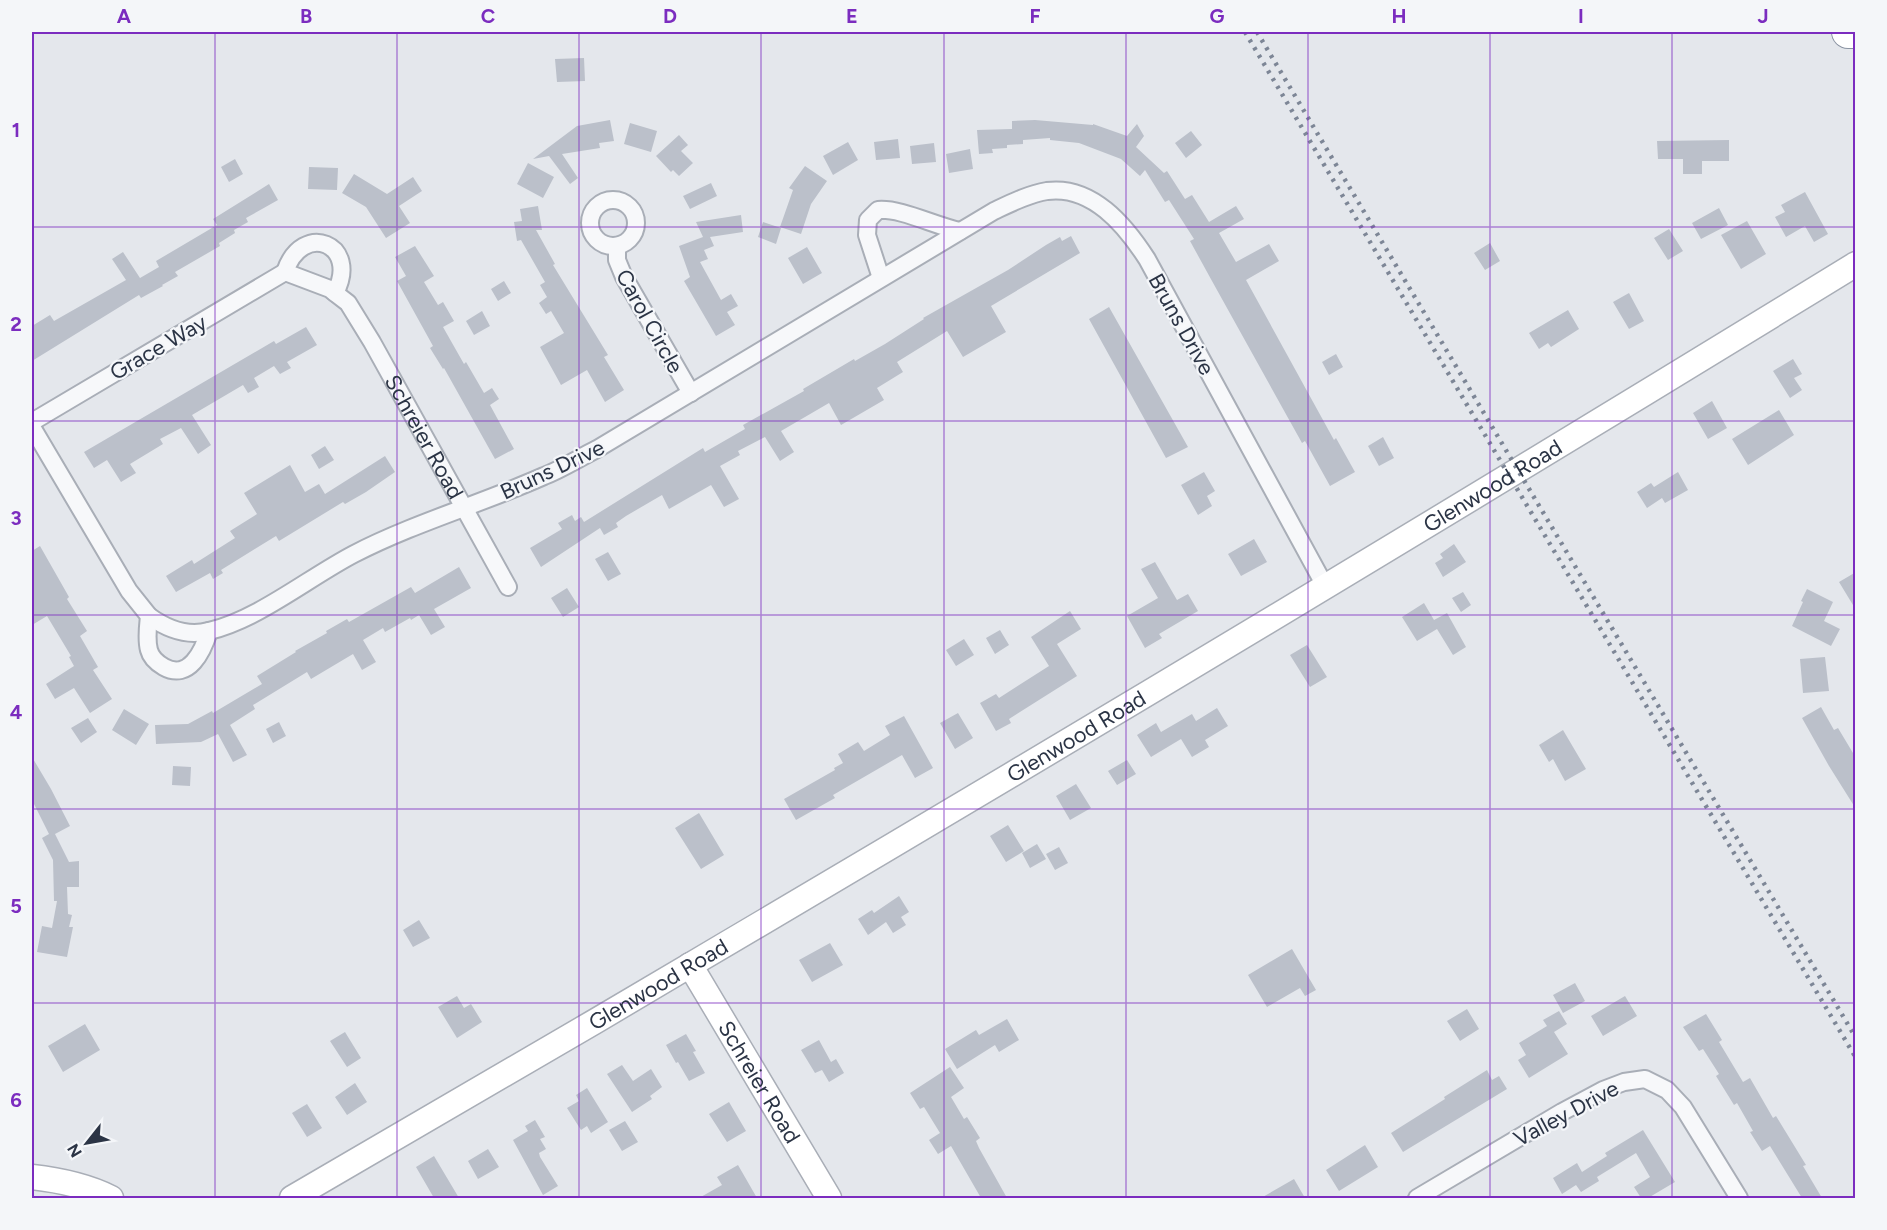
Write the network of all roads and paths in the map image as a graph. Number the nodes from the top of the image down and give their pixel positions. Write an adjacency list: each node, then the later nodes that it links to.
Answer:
1 (1848, 32): 2 (highway)
2 (1856, 32)
3 (960, 231): 7 (street, Bruns Drive); 7 (street); 13 (street, Bruns Drive)
4 (617, 246): 9 (street, Carol Circle)
5 (1856, 264): 13 (street, Glenwood Road)
6 (285, 272): 8 (street, Schreier Road); 8 (street); 10 (street, Grace Way)
7 (881, 278): 9 (street, Bruns Drive)
8 (335, 293): 12 (street, Schreier Road)
9 (691, 393): 12 (street, Bruns Drive)
10 (32, 422)
11 (32, 427): 15 (street, Bruns Drive)
12 (464, 508): 14 (street, Schreier Road); 16 (street, Bruns Drive)
13 (1325, 586): 17 (street, Glenwood Road)
14 (508, 587)
15 (149, 616): 16 (street, Bruns Drive); 16 (street)
16 (209, 631)
17 (690, 965): 20 (street, Glenwood Road); 21 (street, Schreier Road)
18 (32, 1177): 19 (street)
19 (111, 1198)
20 (292, 1198)
21 (829, 1198)
22 (1417, 1198): 23 (street, Valley Drive)
23 (1739, 1198)

